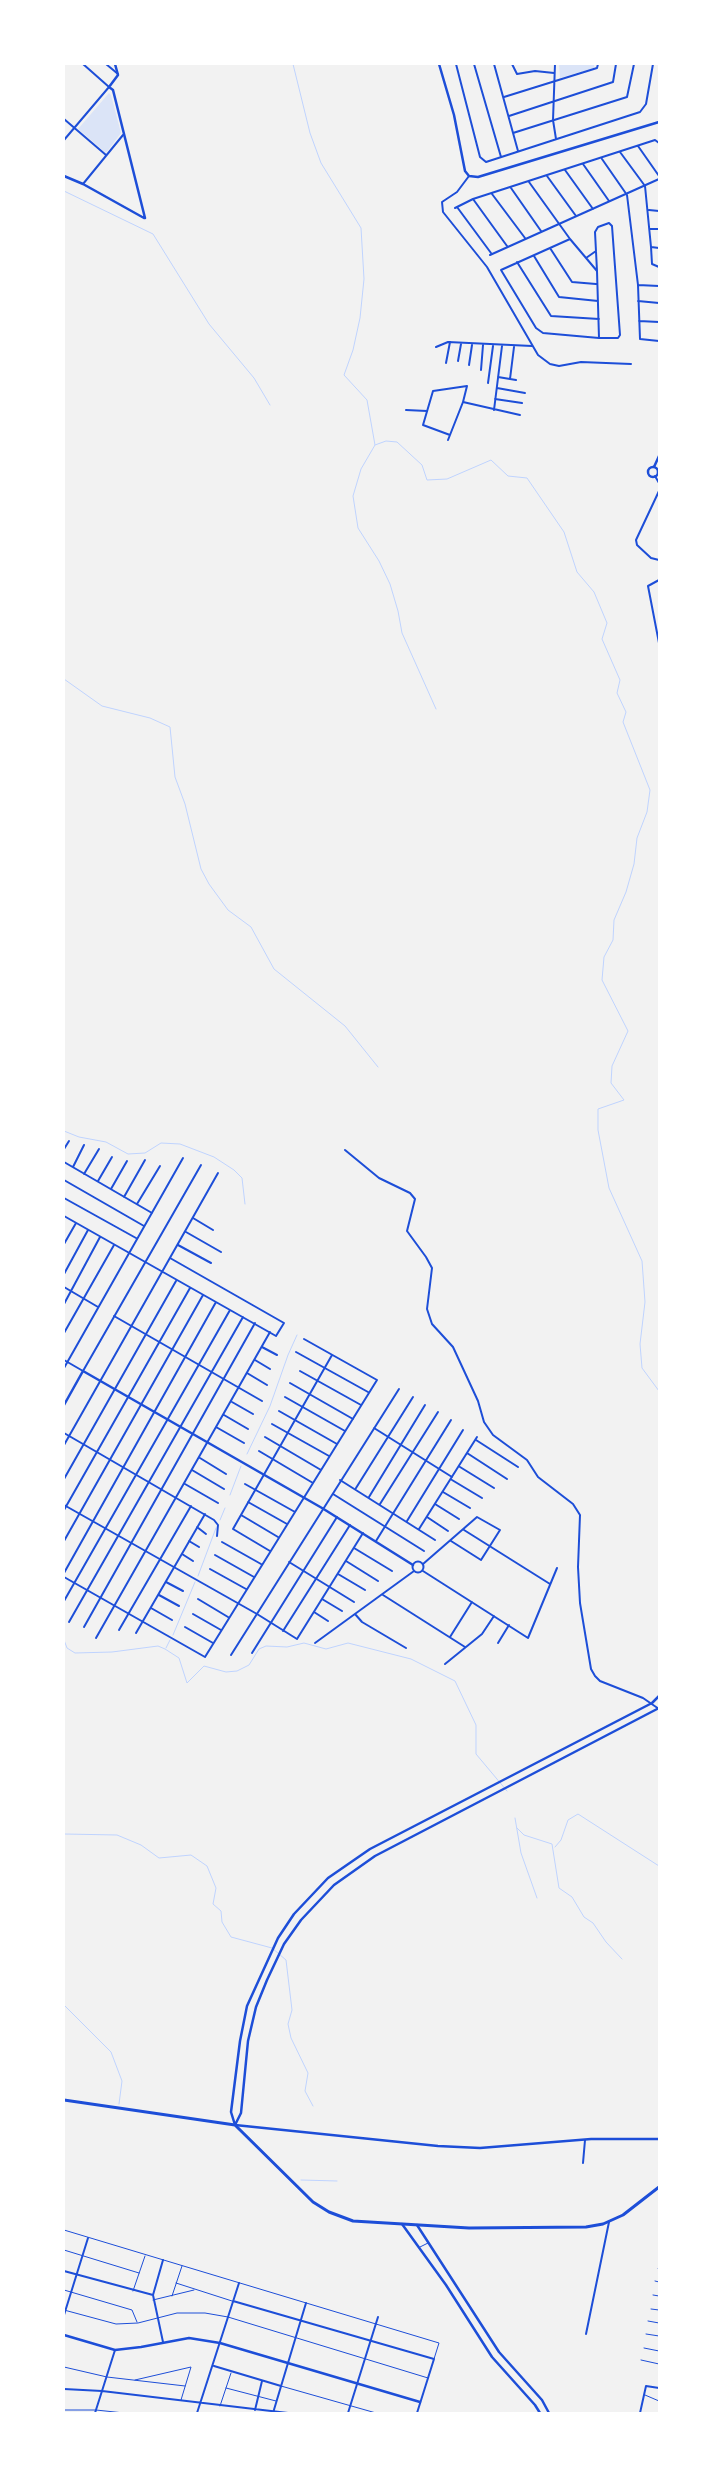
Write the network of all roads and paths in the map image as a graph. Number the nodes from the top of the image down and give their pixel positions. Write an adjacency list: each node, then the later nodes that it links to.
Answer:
1 (83, 64): 17 (street)
2 (106, 64): 15 (street)
3 (115, 64): 15 (street)
4 (439, 64): 39 (street)
5 (456, 64): 34 (street)
6 (474, 64): 34 (street)
7 (494, 64): 18 (street)
8 (512, 64): 14 (street)
9 (555, 64): 14 (street)
10 (598, 64): 16 (street)
11 (616, 64): 19 (street)
12 (634, 64): 22 (street)
13 (653, 64): 27 (street)
14 (554, 73): 16 (street)
15 (118, 75): 17 (street)
16 (554, 82): 18 (street); 19 (street)
17 (109, 87): 24 (street); 26 (street)
18 (504, 98): 20 (street)
19 (554, 101): 20 (street); 22 (street)
20 (509, 116): 25 (street)
21 (64, 119): 24 (street)
22 (553, 120): 25 (street); 27 (street)
23 (659, 122): 39 (street)
24 (74, 128): 28 (street); 33 (street)
25 (513, 133): 31 (street)
26 (123, 134): 33 (street); 44 (street)
27 (556, 139): 31 (street)
28 (64, 140)
29 (659, 143): 30 (street)
30 (638, 146): 32 (street); 41 (street)
31 (518, 151): 34 (street)
32 (620, 152): 35 (street); 45 (street)
33 (106, 155): 44 (street)
34 (501, 156)
35 (602, 158): 36 (street); 48 (street)
36 (583, 164): 37 (street); 50 (street)
37 (565, 170): 40 (street); 51 (street)
38 (64, 176): 44 (street)
39 (469, 176): 89 (street)
40 (547, 176): 43 (street); 54 (street)
41 (659, 176)
42 (659, 179): 45 (street)
43 (529, 182): 46 (street); 55 (street)
44 (83, 184)
45 (645, 186): 48 (street); 52 (street)
46 (511, 188): 47 (street); 58 (street)
47 (492, 194): 49 (street); 59 (street)
48 (627, 195): 50 (street); 72 (street)
49 (473, 199): 61 (street); 61 (street)
50 (610, 202): 51 (street)
51 (593, 209): 54 (street)
52 (649, 210): 53 (street); 56 (street)
53 (659, 211)
54 (576, 216): 55 (street)
55 (559, 224): 58 (street); 60 (street)
56 (650, 229): 57 (street); 62 (street)
57 (659, 229)
58 (542, 231): 59 (street)
59 (525, 238): 61 (street)
60 (570, 239): 63 (street); 67 (street)
61 (508, 246)
62 (652, 247): 64 (street); 69 (street)
63 (550, 248): 66 (street); 71 (street)
64 (659, 248)
65 (596, 251): 67 (street); 70 (street); 80 (street)
66 (533, 255): 68 (street); 74 (street)
67 (586, 258): 70 (street)
68 (517, 262): 77 (street); 80 (street)
69 (659, 267)
70 (597, 271): 71 (street)
71 (597, 284): 74 (street)
72 (638, 285): 73 (street); 75 (street)
73 (659, 286)
74 (598, 301): 77 (street)
75 (638, 301): 76 (street); 78 (street)
76 (659, 303)
77 (599, 320): 80 (street)
78 (639, 321): 79 (street); 81 (street)
79 (659, 322)
80 (600, 338)
81 (659, 341)
82 (450, 342): 83 (street); 90 (street); 92 (street)
83 (461, 344): 84 (street); 91 (street)
84 (472, 344): 85 (street); 94 (street)
85 (483, 345): 86 (street); 95 (street)
86 (493, 346): 87 (street); 99 (street)
87 (502, 346): 88 (street); 96 (street)
88 (514, 346): 89 (street); 97 (street)
89 (532, 346): 93 (street)
90 (436, 347)
91 (458, 361)
92 (446, 363)
93 (631, 364)
94 (469, 365)
95 (481, 370)
96 (498, 378): 97 (street); 100 (street)
97 (510, 379): 98 (street)
98 (516, 380)
99 (488, 383)
100 (497, 388): 101 (street); 102 (street)
101 (525, 393)
102 (495, 399): 104 (street); 106 (street)
103 (462, 402): 106 (street); 107 (street); 109 (street)
104 (522, 403)
105 (406, 410): 107 (street)
106 (494, 410): 108 (street)
107 (427, 411): 109 (street)
108 (520, 415)
109 (450, 435): 110 (street)
110 (448, 440)
111 (659, 458): 112 (street)
112 (654, 467): 113 (street); 113 (street)
113 (657, 478): 114 (street)
114 (659, 483)
115 (659, 491): 116 (street)
116 (659, 560)
117 (659, 580): 118 (street)
118 (659, 643)
119 (68, 1141): 121 (street)
120 (84, 1145): 131 (street)
121 (64, 1149)
122 (99, 1149): 133 (street)
123 (345, 1150): 400 (street)
124 (112, 1157): 135 (street)
125 (183, 1158): 140 (street)
126 (145, 1160): 137 (street)
127 (64, 1162): 131 (street)
128 (127, 1162): 136 (street)
129 (202, 1165): 156 (street)
130 (160, 1166): 139 (street)
131 (73, 1167): 133 (street)
132 (218, 1173): 142 (street)
133 (84, 1174): 135 (street)
134 (64, 1180): 144 (street)
135 (97, 1181): 136 (street)
136 (111, 1189): 137 (street)
137 (124, 1197): 139 (street)
138 (64, 1198): 149 (street)
139 (137, 1204): 140 (street)
140 (152, 1213): 144 (street)
141 (64, 1216): 143 (street)
142 (192, 1218): 146 (street); 147 (street)
143 (76, 1222): 145 (street); 150 (street)
144 (144, 1226): 149 (street)
145 (88, 1230): 148 (street); 159 (street)
146 (213, 1230)
147 (185, 1232): 151 (street); 153 (street)
148 (100, 1237): 152 (street); 163 (street)
149 (137, 1239): 154 (street)
150 (64, 1244)
151 (178, 1244): 155 (street); 157 (street)
152 (114, 1245): 154 (street); 165 (street)
153 (221, 1252)
154 (129, 1253): 156 (street); 168 (street)
155 (170, 1258): 158 (street); 174 (street)
156 (145, 1262): 158 (street); 170 (street)
157 (211, 1263)
158 (162, 1272): 160 (street); 173 (street)
159 (64, 1274)
160 (176, 1280): 162 (street); 176 (street)
161 (64, 1287): 163 (street)
162 (190, 1288): 164 (street); 178 (street)
163 (71, 1291): 165 (street); 167 (street)
164 (203, 1295): 166 (street); 180 (street)
165 (84, 1298): 168 (street); 175 (street)
166 (216, 1302): 169 (street); 183 (street)
167 (64, 1304)
168 (98, 1307): 187 (street)
169 (230, 1310): 171 (street); 188 (street)
170 (114, 1316): 173 (street); 192 (street)
171 (243, 1317): 172 (street); 193 (street)
172 (256, 1323): 174 (street); 196 (street)
173 (131, 1326): 176 (street); 197 (street)
174 (270, 1332): 179 (street)
175 (64, 1334)
176 (146, 1334): 178 (street); 202 (street)
177 (304, 1339): 182 (street)
178 (159, 1341): 180 (street); 206 (street)
179 (262, 1346): 184 (street); 186 (street)
180 (172, 1349): 183 (street); 211 (street)
181 (296, 1352): 190 (street)
182 (332, 1355): 190 (street); 204 (street)
183 (186, 1356): 188 (street); 217 (street)
184 (277, 1356)
185 (64, 1360): 187 (street)
186 (254, 1360): 191 (street); 195 (street)
187 (67, 1362): 189 (street); 192 (street)
188 (199, 1364): 193 (street); 221 (street)
189 (64, 1368)
190 (325, 1368): 198 (street); 204 (street)
191 (270, 1369)
192 (84, 1371): 197 (street); 212 (street)
193 (210, 1371): 196 (street); 226 (street)
194 (300, 1371): 198 (street)
195 (247, 1373): 200 (street); 201 (street)
196 (225, 1378): 201 (street); 234 (street)
197 (100, 1380): 202 (street); 235 (street)
198 (318, 1381): 205 (street); 213 (street)
199 (290, 1383): 205 (street)
200 (267, 1385)
201 (239, 1387): 209 (street); 210 (street)
202 (114, 1389): 206 (street); 239 (street)
203 (399, 1389): 228 (street)
204 (369, 1393): 213 (street)
205 (310, 1394): 215 (street); 222 (street)
206 (128, 1396): 211 (street); 246 (street)
207 (285, 1397): 215 (street)
208 (413, 1397): 236 (street)
209 (231, 1401): 219 (street); 220 (street)
210 (262, 1401)
211 (141, 1404): 217 (street); 252 (street)
212 (64, 1405)
213 (361, 1405): 222 (street)
214 (425, 1405): 242 (street)
215 (303, 1407): 223 (street); 231 (street)
216 (279, 1411): 223 (street)
217 (154, 1412): 221 (street); 255 (street)
218 (438, 1412): 247 (street)
219 (223, 1414): 227 (street); 229 (street)
220 (254, 1414)
221 (167, 1419): 226 (street); 262 (street)
222 (353, 1419): 231 (street)
223 (295, 1420): 232 (street); 241 (street)
224 (451, 1420): 253 (street)
225 (272, 1424): 232 (street)
226 (180, 1426): 234 (street); 267 (street)
227 (216, 1427): 238 (street); 240 (street)
228 (374, 1427): 236 (street); 266 (street)
229 (248, 1428)
230 (463, 1430): 257 (street)
231 (345, 1431): 241 (street)
232 (288, 1433): 244 (street); 249 (street)
233 (64, 1434): 235 (street)
234 (192, 1434): 238 (street); 274 (street)
235 (68, 1436): 239 (street); 243 (street)
236 (388, 1436): 242 (street); 273 (street)
237 (265, 1437): 244 (street)
238 (208, 1443): 250 (street); 261 (street)
239 (83, 1444): 246 (street); 265 (street)
240 (244, 1444)
241 (337, 1444): 249 (street)
242 (400, 1444): 247 (street); 280 (street)
243 (64, 1445)
244 (280, 1446): 251 (street); 259 (street)
245 (259, 1451): 251 (street)
246 (96, 1452): 252 (street); 286 (street)
247 (413, 1452): 253 (street); 284 (street)
248 (468, 1453): 254 (street); 256 (street); 264 (street)
249 (329, 1456): 259 (street)
250 (199, 1458): 258 (street); 260 (street)
251 (272, 1459): 261 (street); 268 (street)
252 (110, 1460): 255 (street); 293 (street)
253 (426, 1460): 257 (street); 292 (street)
254 (459, 1466): 263 (street); 271 (street)
255 (122, 1467): 262 (street); 300 (street)
256 (518, 1467)
257 (439, 1468): 263 (street); 299 (street)
258 (192, 1470): 269 (street); 272 (street)
259 (321, 1470): 268 (street)
260 (226, 1474)
261 (264, 1474): 275 (street); 278 (street)
262 (136, 1475): 267 (street); 305 (street)
263 (452, 1478): 276 (street); 281 (street)
264 (507, 1478)
265 (64, 1479)
266 (340, 1480): 273 (street); 277 (street)
267 (148, 1482): 274 (street); 311 (street)
268 (313, 1483): 278 (street)
269 (184, 1484): 279 (street); 283 (street)
270 (245, 1484): 275 (street)
271 (494, 1488)
272 (224, 1489)
273 (355, 1489): 280 (street)
274 (162, 1490): 279 (street); 320 (street)
275 (256, 1490): 282 (street); 291 (street)
276 (443, 1492): 285 (street); 289 (street)
277 (332, 1493): 288 (street); 303 (street)
278 (304, 1497): 288 (street); 291 (street)
279 (177, 1498): 287 (street); 326 (street)
280 (368, 1498): 284 (street)
281 (482, 1498)
282 (248, 1502): 295 (street); 301 (street)
283 (218, 1503)
284 (380, 1504): 292 (street)
285 (435, 1504): 297 (street); 298 (street)
286 (65, 1506): 290 (street); 293 (street)
287 (191, 1506): 294 (street); 329 (street)
288 (322, 1508): 296 (street); 332 (street)
289 (470, 1508)
290 (64, 1510)
291 (294, 1512): 301 (street)
292 (393, 1513): 299 (street); 303 (street)
293 (79, 1514): 300 (street); 315 (street)
294 (205, 1514): 304 (street); 312 (street)
295 (241, 1515): 313 (street); 324 (street)
296 (337, 1517): 302 (street); 339 (street)
297 (427, 1517): 306 (street); 308 (street)
298 (459, 1519)
299 (407, 1521): 306 (street)
300 (93, 1522): 305 (street); 343 (street)
301 (287, 1524): 313 (street)
302 (350, 1525): 309 (street); 347 (street)
303 (385, 1526): 317 (street); 325 (street)
304 (197, 1528): 310 (street); 316 (street)
305 (106, 1529): 311 (street); 350 (street)
306 (419, 1529): 314 (street)
307 (464, 1530): 318 (street); 321 (street); 321 (street)
308 (448, 1531)
309 (363, 1533): 317 (street); 323 (street)
310 (206, 1534)
311 (118, 1536): 320 (street); 353 (street)
312 (217, 1536)
313 (279, 1537): 324 (street)
314 (435, 1540)
315 (64, 1541)
316 (190, 1541): 322 (street); 327 (street)
317 (376, 1541): 335 (street)
318 (450, 1541): 321 (street); 334 (street)
319 (222, 1542): 333 (street)
320 (131, 1544): 326 (street); 359 (street)
321 (490, 1546): 351 (street)
322 (199, 1547)
323 (354, 1548): 331 (street); 340 (street)
324 (270, 1551): 333 (street)
325 (424, 1551)
326 (146, 1552): 329 (street); 366 (street)
327 (182, 1554): 330 (street); 336 (street)
328 (215, 1555): 346 (street)
329 (160, 1560): 336 (street); 371 (street)
330 (193, 1561)
331 (346, 1561): 344 (street); 348 (street)
332 (290, 1562): 339 (street); 373 (street)
333 (262, 1564): 346 (street)
334 (423, 1564): 335 (street); 342 (street)
335 (413, 1565): 341 (street)
336 (174, 1568): 349 (street); 365 (street)
337 (557, 1568): 351 (street)
338 (210, 1569): 354 (street)
339 (303, 1571): 347 (street); 381 (street)
340 (392, 1571)
341 (414, 1571): 342 (street); 358 (street)
342 (423, 1571): 364 (street)
343 (64, 1573)
344 (338, 1574): 352 (street); 355 (street)
345 (64, 1577): 350 (street)
346 (254, 1577): 354 (street)
347 (316, 1578): 352 (street); 387 (street)
348 (378, 1581)
349 (166, 1582): 356 (street); 357 (street)
350 (75, 1583): 353 (street); 362 (street)
351 (550, 1584): 382 (street)
352 (330, 1586): 361 (street); 363 (street)
353 (88, 1590): 359 (street); 380 (street)
354 (246, 1590): 365 (street)
355 (365, 1590)
356 (183, 1591)
357 (158, 1594): 367 (street); 368 (street)
358 (382, 1595): 374 (street); 389 (street)
359 (101, 1598): 366 (street); 383 (street)
360 (198, 1599): 376 (street)
361 (322, 1599): 369 (street); 370 (street)
362 (64, 1601)
363 (354, 1602)
364 (472, 1602): 375 (street); 389 (street)
365 (238, 1604): 373 (street); 376 (street)
366 (116, 1606): 371 (street); 390 (street)
367 (179, 1606)
368 (151, 1608): 377 (street); 378 (street)
369 (342, 1611)
370 (314, 1612): 379 (street); 387 (street)
371 (130, 1614): 378 (street); 385 (street)
372 (193, 1614): 386 (street)
373 (257, 1614): 381 (street); 397 (street)
374 (355, 1614): 392 (street); 395 (street)
375 (494, 1616): 382 (street); 394 (street)
376 (229, 1618): 386 (street)
377 (172, 1620)
378 (143, 1621): 388 (street); 391 (street)
379 (328, 1621)
380 (69, 1622)
381 (270, 1623): 387 (street); 396 (street)
382 (509, 1625): 393 (street)
383 (84, 1627)
384 (185, 1627): 391 (street)
385 (119, 1630)
386 (221, 1630): 391 (street)
387 (283, 1631)
388 (136, 1634)
389 (450, 1637): 394 (street)
390 (96, 1638)
391 (213, 1643)
392 (315, 1643)
393 (498, 1643)
394 (465, 1647): 398 (street)
395 (406, 1648)
396 (252, 1653)
397 (231, 1655)
398 (444, 1664)
399 (659, 1696): 400 (street)
400 (652, 1703): 401 (street); 402 (street)
401 (659, 1708): 403 (street)
402 (240, 2041): 403 (street); 405 (street)
403 (248, 2041): 405 (street)
404 (64, 2100): 405 (main road)
405 (235, 2125): 407 (street); 411 (main road)
406 (659, 2139): 407 (street)
407 (585, 2140): 408 (street)
408 (583, 2164)
409 (659, 2187): 410 (main road)
410 (609, 2222): 412 (main road); 452 (street)
411 (402, 2224): 412 (main road); 416 (street)
412 (417, 2225): 415 (street)
413 (64, 2230): 414 (street)
414 (88, 2238): 418 (street); 419 (street)
415 (428, 2243): 416 (street); 503 (street)
416 (420, 2248): 502 (street)
417 (64, 2250): 419 (street)
418 (145, 2255): 420 (street); 423 (street)
419 (82, 2256): 423 (street); 424 (street)
420 (163, 2260): 421 (street); 434 (street)
421 (182, 2266): 427 (street); 428 (street)
422 (64, 2271): 424 (street)
423 (139, 2273): 431 (street)
424 (76, 2275): 431 (street); 432 (street)
425 (656, 2281): 426 (street)
426 (659, 2282)
427 (176, 2283): 430 (street); 435 (street)
428 (238, 2283): 438 (street); 439 (street)
429 (64, 2290): 432 (street)
430 (195, 2290): 435 (street); 438 (street)
431 (133, 2291): 434 (street)
432 (70, 2292): 441 (street); 449 (street)
433 (653, 2295): 436 (street)
434 (153, 2296): 437 (street)
435 (172, 2296): 437 (street)
436 (659, 2296)
437 (153, 2300): 446 (street)
438 (233, 2301): 444 (street); 447 (street)
439 (306, 2303): 447 (street); 451 (street)
440 (651, 2309): 442 (street)
441 (64, 2310): 443 (street); 449 (street)
442 (659, 2310)
443 (64, 2315)
444 (228, 2317): 446 (street); 456 (street); 459 (street)
445 (378, 2317): 451 (street)
446 (157, 2318): 449 (street); 458 (street)
447 (302, 2320): 456 (street); 457 (street)
448 (648, 2321): 450 (street)
449 (138, 2323)
450 (659, 2323)
451 (376, 2324): 457 (street); 464 (street)
452 (586, 2334)
453 (646, 2334): 455 (street)
454 (64, 2335): 461 (street)
455 (659, 2336)
456 (296, 2338): 463 (street); 466 (street)
457 (370, 2340): 463 (street); 464 (street)
458 (163, 2342): 459 (street); 461 (street)
459 (220, 2343): 466 (street); 469 (street)
460 (644, 2348): 462 (street)
461 (116, 2350): 471 (street)
462 (659, 2351)
463 (364, 2358): 472 (street); 475 (street)
464 (434, 2359): 472 (street)
465 (641, 2360): 467 (street)
466 (289, 2363): 475 (street); 477 (street)
467 (659, 2364)
468 (64, 2366): 471 (street)
469 (213, 2366): 470 (street); 488 (street)
470 (231, 2372): 474 (street); 478 (street)
471 (107, 2377): 473 (street); 481 (street)
472 (428, 2378): 487 (street)
473 (134, 2380): 476 (street); 476 (street)
474 (262, 2381): 477 (street); 483 (street)
475 (356, 2383): 487 (street); 489 (street)
476 (185, 2386): 484 (street)
477 (281, 2386): 486 (street); 489 (street)
478 (226, 2388): 483 (street); 490 (street)
479 (659, 2388): 482 (street)
480 (64, 2389): 481 (street)
481 (102, 2391): 484 (street); 492 (street)
482 (644, 2395): 485 (street); 504 (street)
483 (259, 2397): 486 (street); 493 (street)
484 (181, 2401): 488 (street)
485 (659, 2401)
486 (277, 2402): 494 (street)
487 (420, 2402): 501 (street)
488 (200, 2404): 490 (street); 497 (street)
489 (350, 2405): 499 (street); 500 (street)
490 (220, 2406): 493 (street)
491 (64, 2410): 492 (street)
492 (96, 2410): 495 (street); 496 (street)
493 (255, 2410): 494 (street)
494 (273, 2412): 498 (street)
495 (95, 2413)
496 (124, 2413)
497 (197, 2413)
498 (288, 2413)
499 (348, 2413)
500 (376, 2413)
501 (417, 2413)
502 (540, 2413)
503 (549, 2413)
504 (641, 2413)

